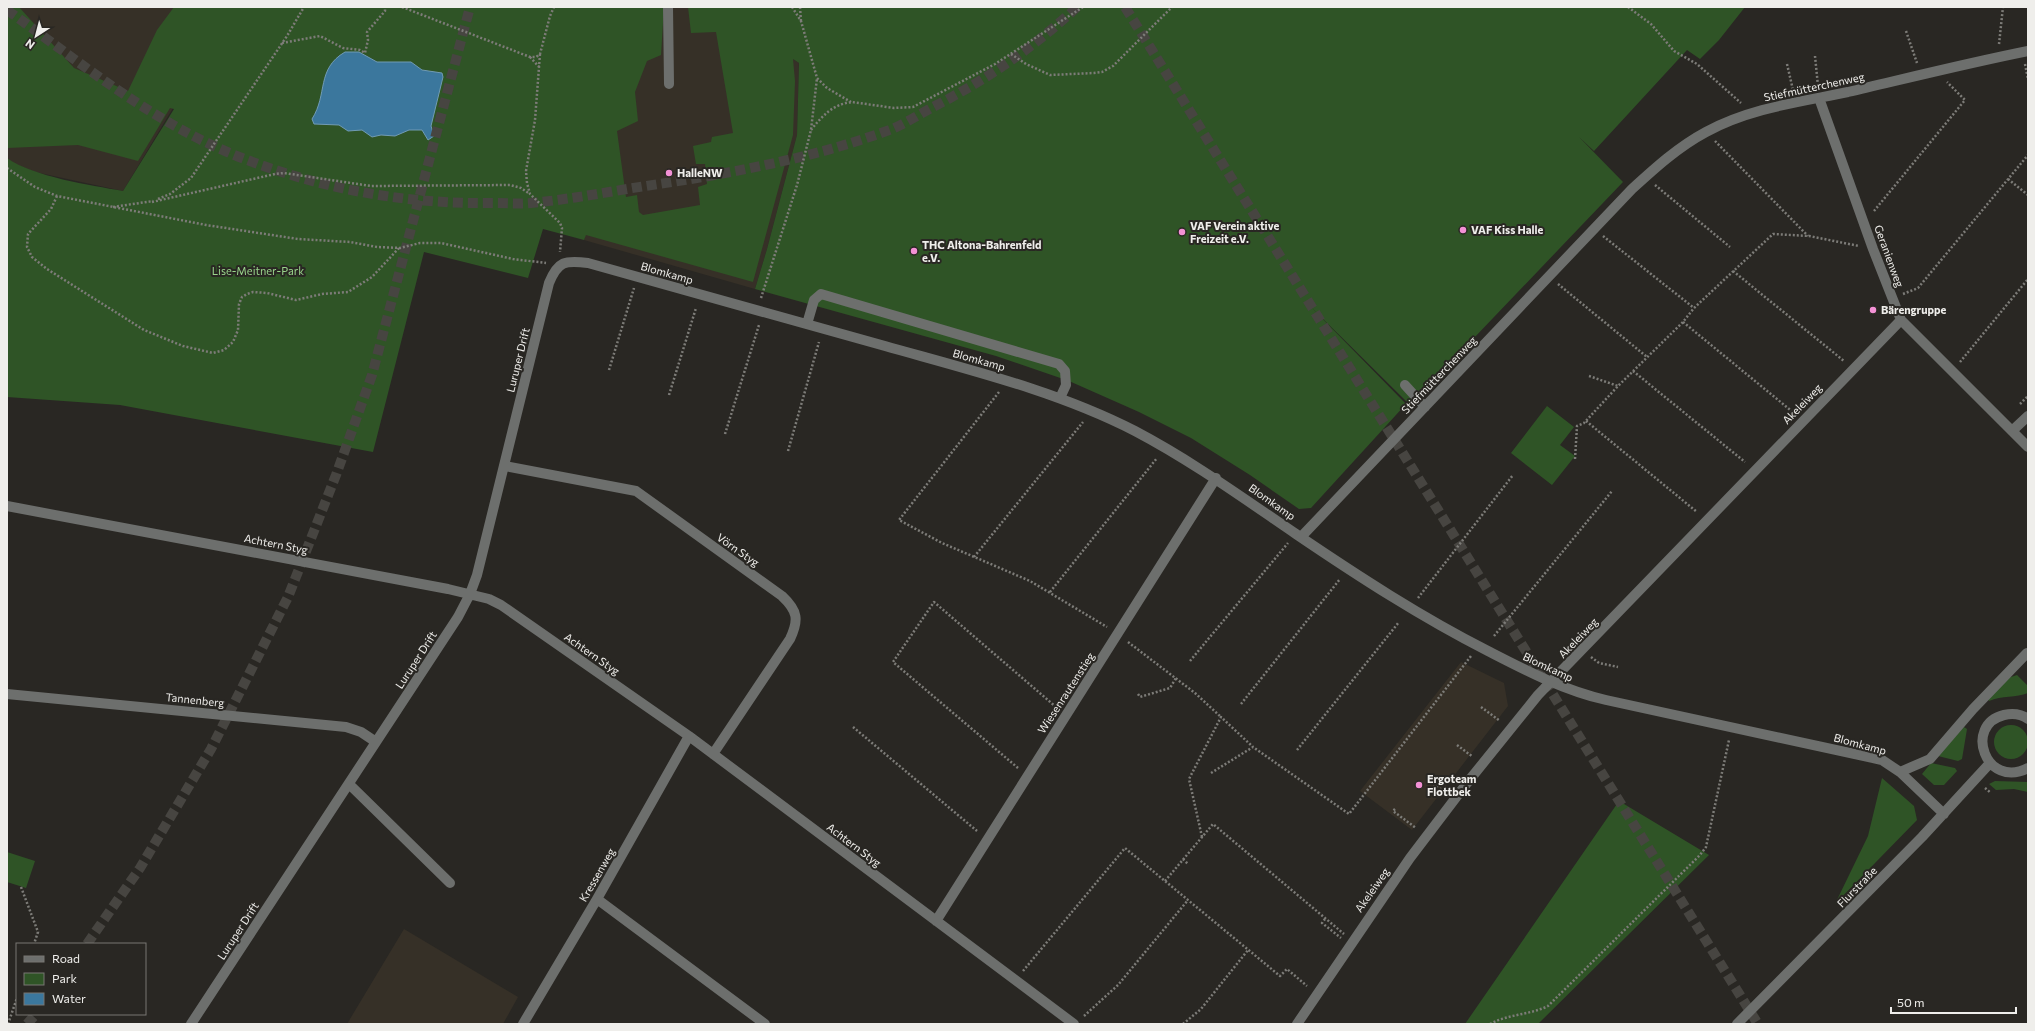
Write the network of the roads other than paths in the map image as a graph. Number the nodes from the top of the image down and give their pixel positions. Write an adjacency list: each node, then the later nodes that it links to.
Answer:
1 (668, 7): 3 (street)
2 (2028, 51): 4 (street, Stiefmütterchenweg)
3 (669, 84)
4 (1819, 98): 6 (street, Geranienweg); 10 (street, Stiefmütterchenweg)
5 (559, 265): 7 (street, Blomkamp); 14 (street, Luruper Drift)
6 (1901, 320): 12 (street, Geranienweg); 20 (street, Akeleiweg)
7 (807, 324): 9 (street, Blomkamp); 9 (street)
8 (1405, 386): 10 (street)
9 (1060, 398): 15 (street, Blomkamp)
10 (1425, 407): 17 (street, Stiefmütterchenweg)
11 (2028, 416): 12 (street)
12 (2012, 431): 13 (street, Geranienweg)
13 (2028, 446)
14 (505, 466): 18 (street, Luruper Drift); 25 (street, Vörn Styg)
15 (1216, 478): 17 (street, Blomkamp); 33 (street, Wiesenrautenstieg)
16 (7, 506): 18 (street, Achtern Styg)
17 (1298, 535): 20 (street, Blomkamp)
18 (470, 594): 23 (street, Achtern Styg); 24 (street, Luruper Drift)
19 (2027, 653): 28 (street)
20 (1550, 683): 28 (street, Blomkamp); 38 (street, Akeleiweg)
21 (7, 694): 24 (street, Tannenberg)
22 (2028, 719): 26 (street)
23 (689, 736): 25 (street, Achtern Styg); 32 (street, Kressenweg)
24 (376, 742): 29 (street, Luruper Drift)
25 (713, 754): 33 (street, Achtern Styg)
26 (1990, 763): 27 (street); 30 (street, Flurstraße)
27 (2028, 768)
28 (1900, 772): 30 (street, Blomkamp)
29 (348, 784): 31 (street); 35 (street, Luruper Drift)
30 (1944, 814): 39 (street, Flurstraße)
31 (450, 883)
32 (597, 899): 36 (street, Kressenweg); 37 (street)
33 (936, 921): 34 (street, Achtern Styg)
34 (1078, 1021)
35 (192, 1024)
36 (523, 1024)
37 (765, 1024)
38 (1297, 1024)
39 (1737, 1024)

